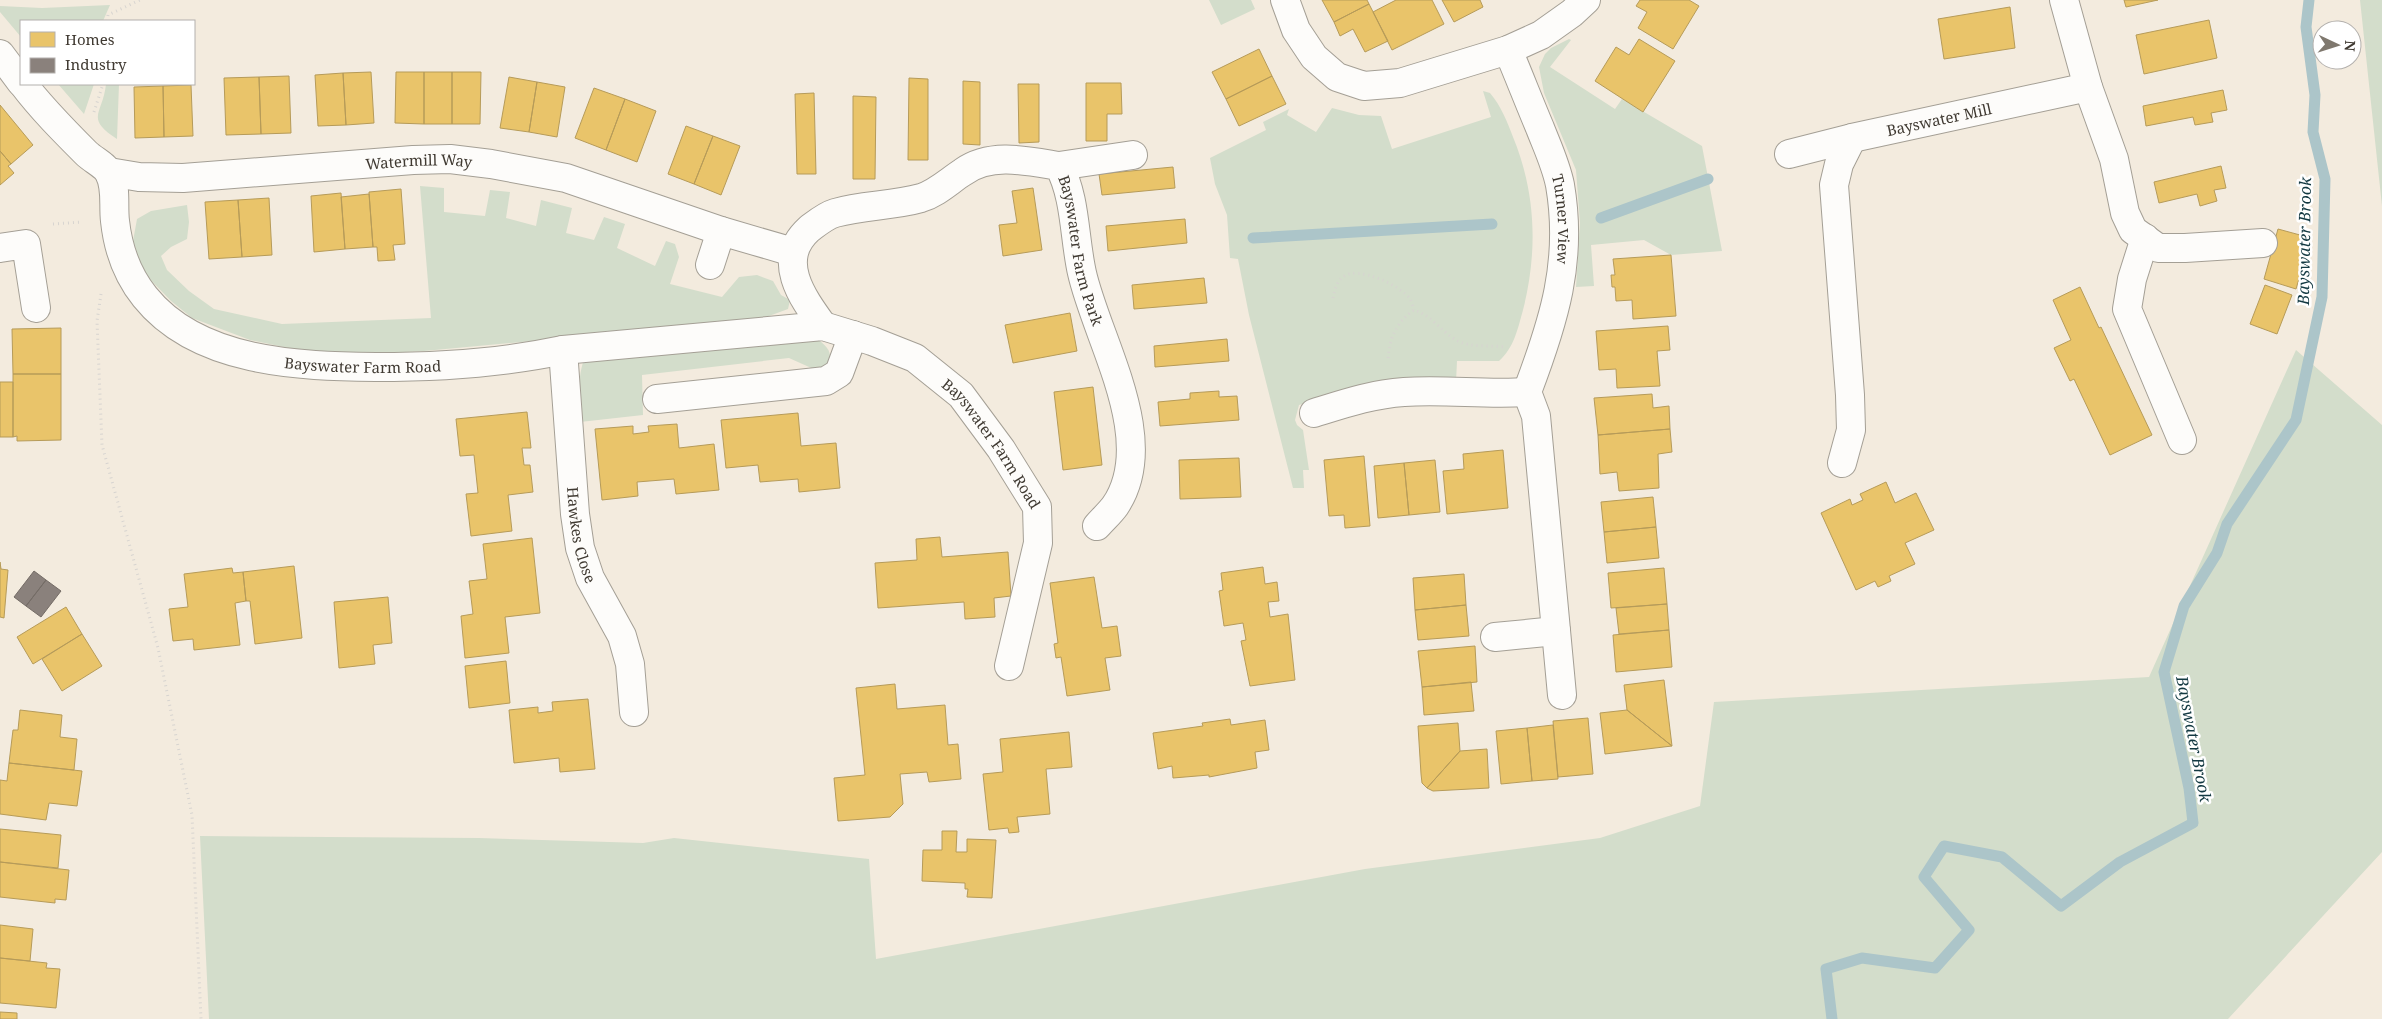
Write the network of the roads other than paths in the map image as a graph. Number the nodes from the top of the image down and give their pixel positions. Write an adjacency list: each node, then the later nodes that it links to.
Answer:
1 (1285, 0): 4 (street)
2 (1586, 0): 4 (street)
3 (2064, 0): 8 (street)
4 (1508, 50): 24 (street, Turner View)
5 (0, 54): 6 (street)
6 (20, 80)
7 (24, 85): 13 (street)
8 (2088, 87): 9 (street, Bayswater Mill); 15 (street)
9 (1852, 138): 10 (street, Bayswater Mill); 28 (street)
10 (1789, 154)
11 (1133, 155): 12 (street)
12 (1059, 166): 18 (street, Bayswater Farm Park); 29 (street, Bayswater Farm Park)
13 (109, 172): 14 (street, Watermill Way); 23 (street, Bayswater Farm Road)
14 (721, 231): 18 (street, Watermill Way); 19 (street)
15 (2145, 238): 16 (street); 27 (street)
16 (2264, 244)
17 (0, 248): 20 (street)
18 (793, 252): 21 (street)
19 (710, 265)
20 (36, 308)
21 (824, 326): 22 (street, Bayswater Farm Road); 23 (street, Bayswater Farm Road)
22 (853, 335): 25 (street); 32 (street, Bayswater Farm Road)
23 (563, 350): 34 (street, Hawkes Close)
24 (1527, 392): 26 (street); 30 (street)
25 (657, 399)
26 (1314, 414)
27 (2182, 440)
28 (1842, 463)
29 (1098, 526)
30 (1556, 631): 31 (street); 33 (street)
31 (1495, 637)
32 (1009, 666)
33 (1562, 695)
34 (634, 712)

